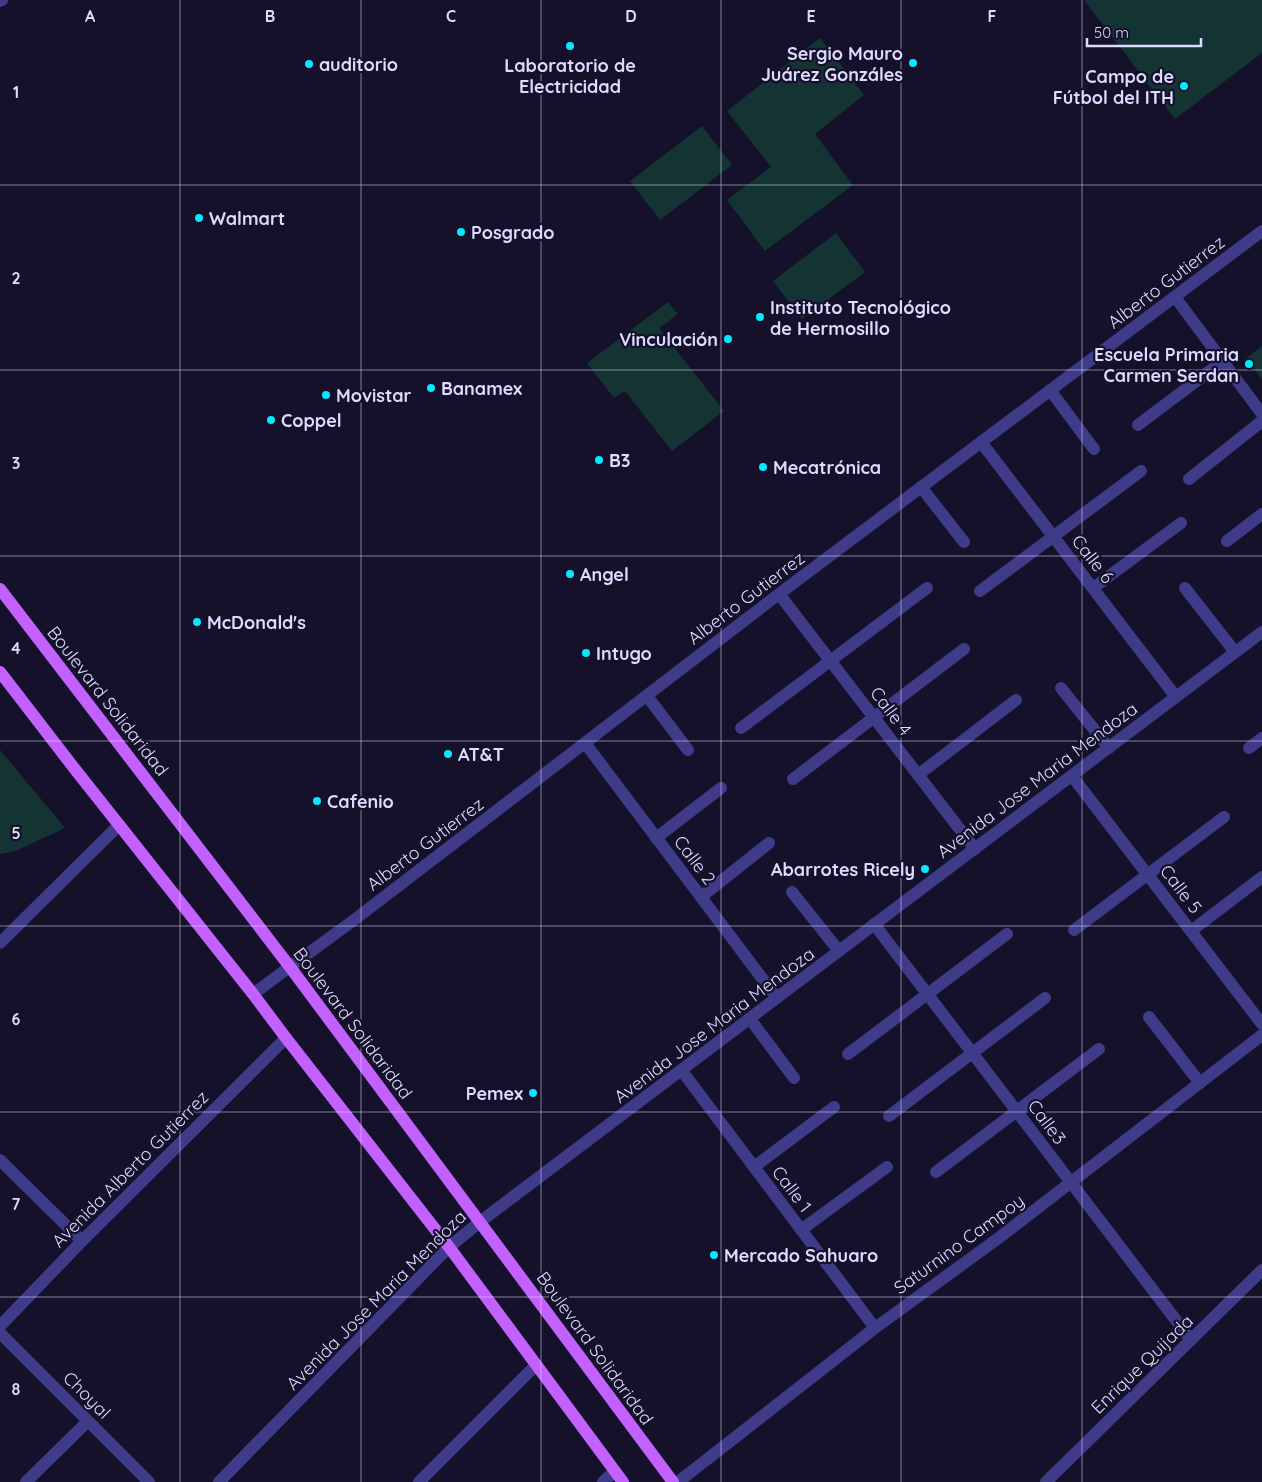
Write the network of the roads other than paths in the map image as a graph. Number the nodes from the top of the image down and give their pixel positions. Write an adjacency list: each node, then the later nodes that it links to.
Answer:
1 (1262, 231): 2 (street, Alberto Gutierrez)
2 (1175, 297): 3 (street); 4 (street, Alberto Gutierrez)
3 (1222, 361): 5 (street); 7 (street)
4 (1050, 390): 8 (street, Alberto Gutierrez); 9 (street)
5 (1262, 414)
6 (1262, 420): 11 (street)
7 (1138, 425)
8 (981, 442): 12 (street, Alberto Gutierrez); 15 (street, Calle 6)
9 (1094, 449)
10 (1141, 471): 15 (street)
11 (1189, 478)
12 (922, 487): 17 (street); 23 (street, Alberto Gutierrez)
13 (1262, 514): 16 (street)
14 (1181, 523): 19 (street)
15 (1053, 536): 19 (street, Calle 6); 22 (street)
16 (1227, 541)
17 (964, 542)
18 (927, 588): 27 (street)
19 (1093, 588): 31 (street, Calle 6)
20 (1185, 588): 26 (street)
21 (0, 589): 59 (main road, Boulevard Solidaridad)
22 (980, 591)
23 (779, 594): 27 (street, Calle 4); 30 (street, Alberto Gutierrez)
24 (1262, 632): 26 (street, Avenida Jose Maria Mendoza)
25 (964, 649): 33 (street)
26 (1235, 652): 31 (street, Avenida Jose Maria Mendoza)
27 (830, 660): 33 (street, Calle 4); 34 (street)
28 (0, 672): 45 (main road)
29 (1061, 688): 37 (street)
30 (647, 696): 36 (street, Alberto Gutierrez); 39 (street)
31 (1176, 697): 37 (street, Avenida Jose Maria Mendoza)
32 (1016, 700): 40 (street)
33 (873, 717): 40 (street, Calle 4); 42 (street)
34 (741, 728)
35 (1262, 738): 38 (street)
36 (585, 743): 46 (street, Calle 2); 59 (street, Alberto Gutierrez)
37 (1108, 748): 41 (street, Avenida Jose Maria Mendoza)
38 (1249, 748)
39 (688, 750)
40 (918, 775): 48 (street, Calle 4)
41 (1072, 776): 48 (street, Avenida Jose Maria Mendoza); 49 (street, Calle 5)
42 (793, 778)
43 (721, 788): 46 (street)
44 (1224, 817): 49 (street)
45 (119, 825): 57 (street); 60 (main road)
46 (656, 838): 52 (street, Calle 2)
47 (769, 843): 52 (street)
48 (975, 848): 53 (street, Avenida Jose Maria Mendoza)
49 (1148, 875): 54 (street); 55 (street, Calle 5)
50 (1262, 877): 55 (street)
51 (792, 892): 58 (street)
52 (701, 897): 62 (street, Calle 2)
53 (874, 924): 58 (street, Avenida Jose Maria Mendoza); 61 (street, Calle3)
54 (1074, 930)
55 (1191, 931): 66 (street, Calle 5)
56 (1007, 934): 61 (street)
57 (0, 944)
58 (839, 952): 62 (street, Avenida Jose Maria Mendoza)
59 (290, 968): 60 (street, Alberto Gutierrez); 83 (main road, Boulevard Solidaridad)
60 (253, 994): 68 (main road)
61 (928, 994): 70 (street, Calle3); 71 (street)
62 (778, 998): 65 (street, Avenida Jose Maria Mendoza)
63 (1045, 998): 70 (street)
64 (1149, 1017): 74 (street)
65 (750, 1020): 72 (street, Avenida Jose Maria Mendoza); 73 (street)
66 (1262, 1024)
67 (1262, 1035): 74 (street, Saturnino Campoy)
68 (286, 1038): 85 (street, Avenida Alberto Gutierrez); 86 (main road)
69 (1100, 1049): 76 (street)
70 (972, 1053): 76 (street, Calle3); 77 (street)
71 (848, 1054)
72 (682, 1071): 79 (street, Calle 1); 83 (street, Avenida Jose Maria Mendoza)
73 (794, 1078)
74 (1200, 1083): 82 (street, Saturnino Campoy)
75 (834, 1107): 79 (street)
76 (1017, 1111): 81 (street); 82 (street, Calle3)
77 (889, 1116)
78 (0, 1160): 85 (street)
79 (754, 1167): 84 (street, Calle 1)
80 (887, 1167): 84 (street)
81 (936, 1172)
82 (1071, 1182): 89 (street, Saturnino Campoy); 91 (street, Calle3)
83 (481, 1221): 86 (street, Avenida Jose Maria Mendoza); 101 (main road, Boulevard Solidaridad)
84 (801, 1230): 89 (street, Calle 1)
85 (82, 1241): 88 (street, Avenida Alberto Gutierrez)
86 (449, 1248): 92 (main road); 97 (street, Avenida Jose Maria Mendoza)
87 (1262, 1270): 91 (street, Enrique Quijada)
88 (0, 1326)
89 (875, 1328): 102 (street, Saturnino Campoy)
90 (0, 1333): 93 (street, Choyal)
91 (1191, 1340): 103 (street, Enrique Quijada)
92 (536, 1365): 94 (main road); 98 (street)
93 (88, 1421): 95 (street); 96 (street, Choyal)
94 (615, 1471): 99 (street); 100 (main road)
95 (26, 1482)
96 (149, 1482)
97 (219, 1482)
98 (419, 1482)
99 (604, 1482)
100 (623, 1482)
101 (673, 1482)
102 (678, 1482)
103 (1046, 1482)

